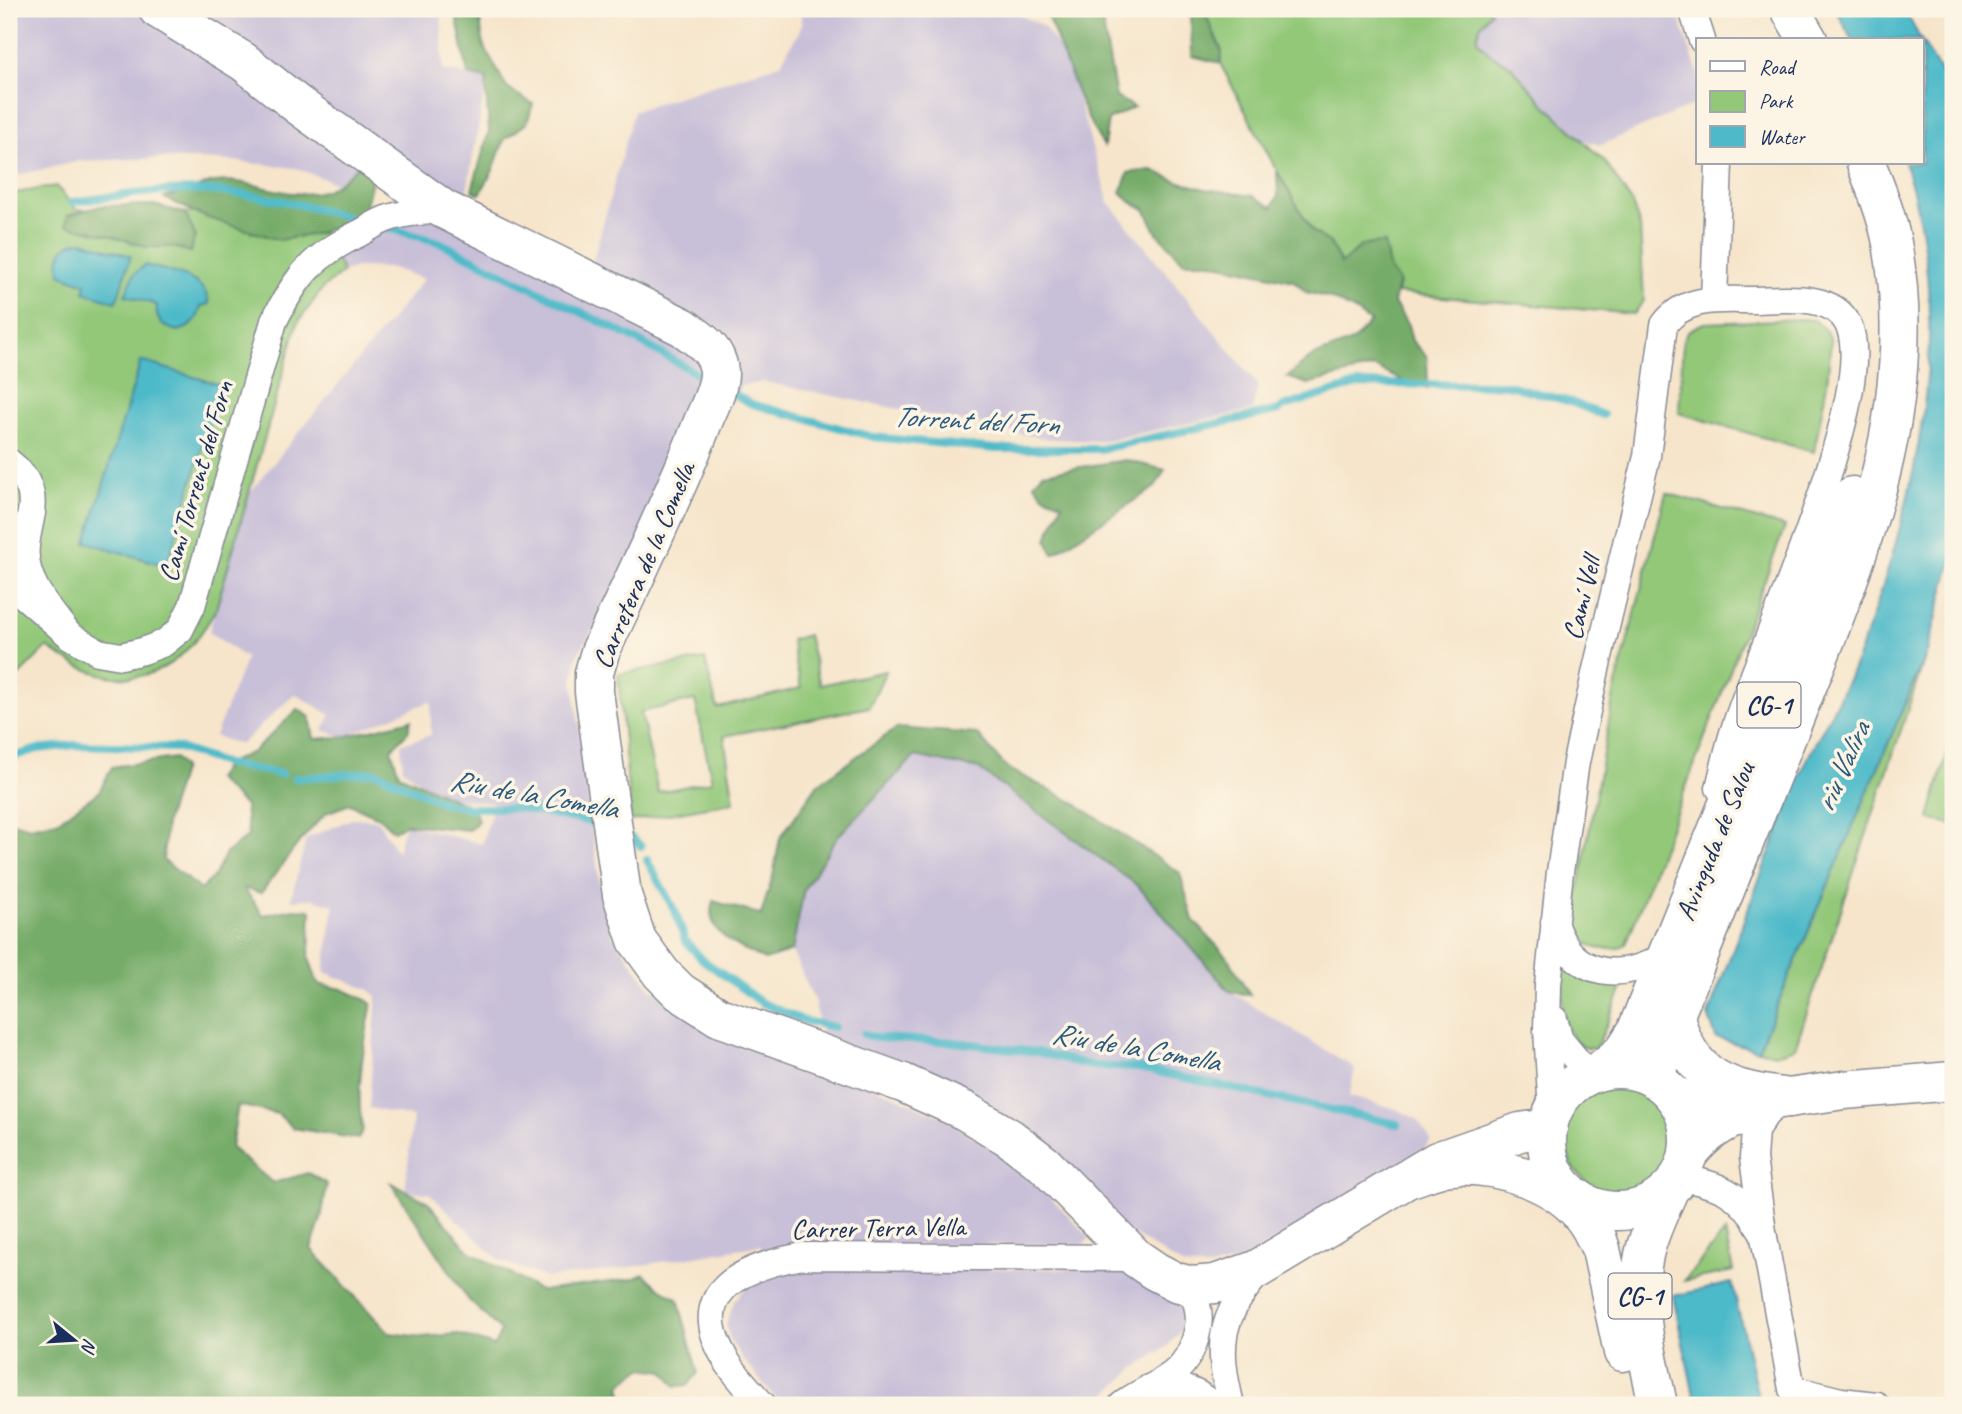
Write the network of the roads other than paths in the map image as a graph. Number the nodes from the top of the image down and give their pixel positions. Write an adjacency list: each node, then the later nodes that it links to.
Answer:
1 (158, 9): 8 (main road, Carretera de la Comella)
2 (1692, 9): 4 (street)
3 (1790, 9): 5 (main road)
4 (1701, 38)
5 (1807, 38)
6 (1719, 164): 9 (street)
7 (1866, 164): 10 (main road, Avinguda de Salou / CG-1)
8 (443, 209): 15 (street, Camí Torrent del Forn); 32 (main road, Carretera de la Comella)
9 (1702, 302): 16 (street); 17 (street, Camí Vell)
10 (1899, 321): 16 (main road, Avinguda de Salou / CG-1); 20 (main road, Avinguda de Salou / CG-1)
11 (9, 462): 12 (street)
12 (32, 513): 13 (street); 15 (street)
13 (9, 544)
14 (9, 583): 15 (street)
15 (69, 635)
16 (1699, 879): 18 (main road, Avinguda de Salou / CG-1)
17 (1554, 922): 18 (street); 19 (street, Camí Vell)
18 (1669, 953): 21 (main road, Avinguda de Salou / CG-1)
19 (1548, 985): 21 (street, Camí Vell); 25 (street, Camí Vell)
20 (1675, 1015): 23 (main road, CG-1); 24 (main road)
21 (1595, 1073): 23 (main road); 25 (main road, CG-1)
22 (1953, 1081): 24 (main road)
23 (1671, 1092): 24 (main road); 27 (main road, CG-1)
24 (1790, 1098): 27 (main road); 30 (street)
25 (1550, 1121): 26 (main road); 29 (main road, CG-1)
26 (1460, 1152): 28 (main road); 29 (main road)
27 (1679, 1174): 29 (main road); 30 (street); 43 (main road, CG-1)
28 (1410, 1178): 31 (main road); 33 (main road, Carretera de la Comella)
29 (1567, 1189): 31 (main road, CG-1)
30 (1763, 1232): 37 (street)
31 (1601, 1250): 42 (main road, CG-1)
32 (1136, 1258): 34 (main road, Carretera de la Comella); 38 (street, Carrer Terra Vella)
33 (1266, 1264): 34 (main road, Carretera de la Comella); 35 (street)
34 (1176, 1282): 36 (street)
35 (1224, 1330): 36 (street); 41 (street)
36 (1147, 1388): 39 (street); 40 (street)
37 (1798, 1397): 44 (street)
38 (763, 1405)
39 (1122, 1405)
40 (1211, 1405)
41 (1231, 1405)
42 (1633, 1405)
43 (1658, 1405)
44 (1876, 1405)

